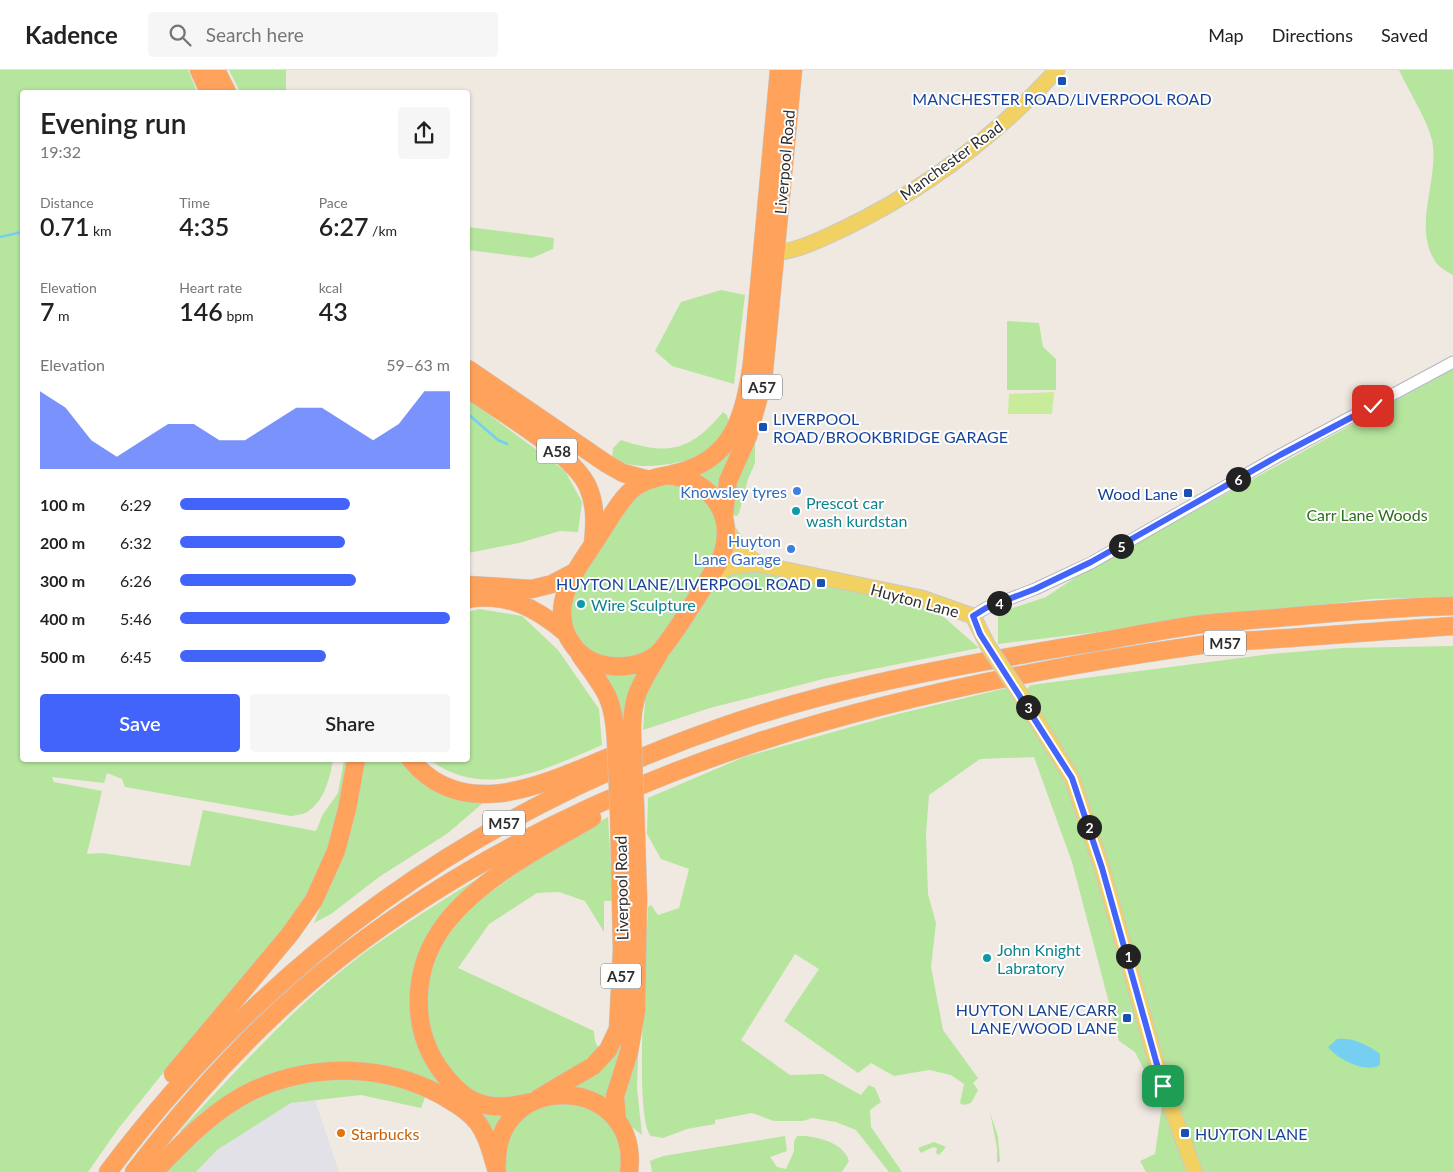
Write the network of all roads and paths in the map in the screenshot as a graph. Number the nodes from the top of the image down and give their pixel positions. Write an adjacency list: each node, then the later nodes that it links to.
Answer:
1 (199, 70): 6 (highway)
2 (216, 70): 7 (highway)
3 (779, 70): 8 (highway, Liverpool Road / A57)
4 (793, 70): 8 (highway, Liverpool Road / A57)
5 (1057, 70): 8 (main road, Manchester Road)
6 (208, 90)
7 (226, 90)
8 (769, 253): 12 (highway, Liverpool Road / A57); 14 (highway, Liverpool Road / A57)
9 (1453, 362): 22 (street)
10 (470, 370): 13 (highway, A58)
11 (470, 390): 15 (highway, A58)
12 (669, 475): 13 (highway, A57); 14 (highway, A57)
13 (649, 480): 15 (highway, A57)
14 (725, 522): 16 (main road); 18 (highway, A57)
15 (592, 546): 17 (highway, A57)
16 (758, 564): 18 (main road, Huyton Lane); 22 (main road, Huyton Lane)
17 (575, 572): 19 (highway); 24 (highway, A57)
18 (709, 578): 25 (highway, A57)
19 (470, 585)
20 (470, 599): 24 (highway)
21 (1453, 606): 26 (highway, M57)
22 (973, 616): 38 (main road, Huyton Lane, bridge)
23 (1453, 626): 28 (highway, M57)
24 (570, 640): 25 (highway, A57); 27 (highway, Liverpool Road / A57)
25 (660, 651): 27 (highway, Liverpool Road / A57)
26 (814, 700): 30 (highway, M57); 33 (highway, M57)
27 (624, 739): 31 (highway, Liverpool Road / A57, bridge); 32 (highway, Liverpool Road / A57, bridge)
28 (715, 756): 31 (highway, M57); 34 (highway, M57)
29 (356, 762): 33 (highway, M57)
30 (413, 762)
31 (534, 1101): 32 (highway, A57); 36 (highway, A57)
32 (617, 1120): 37 (highway, A57)
33 (108, 1172)
34 (134, 1172)
35 (154, 1172): 36 (highway)
36 (497, 1172)
37 (629, 1172)
38 (1196, 1172)

